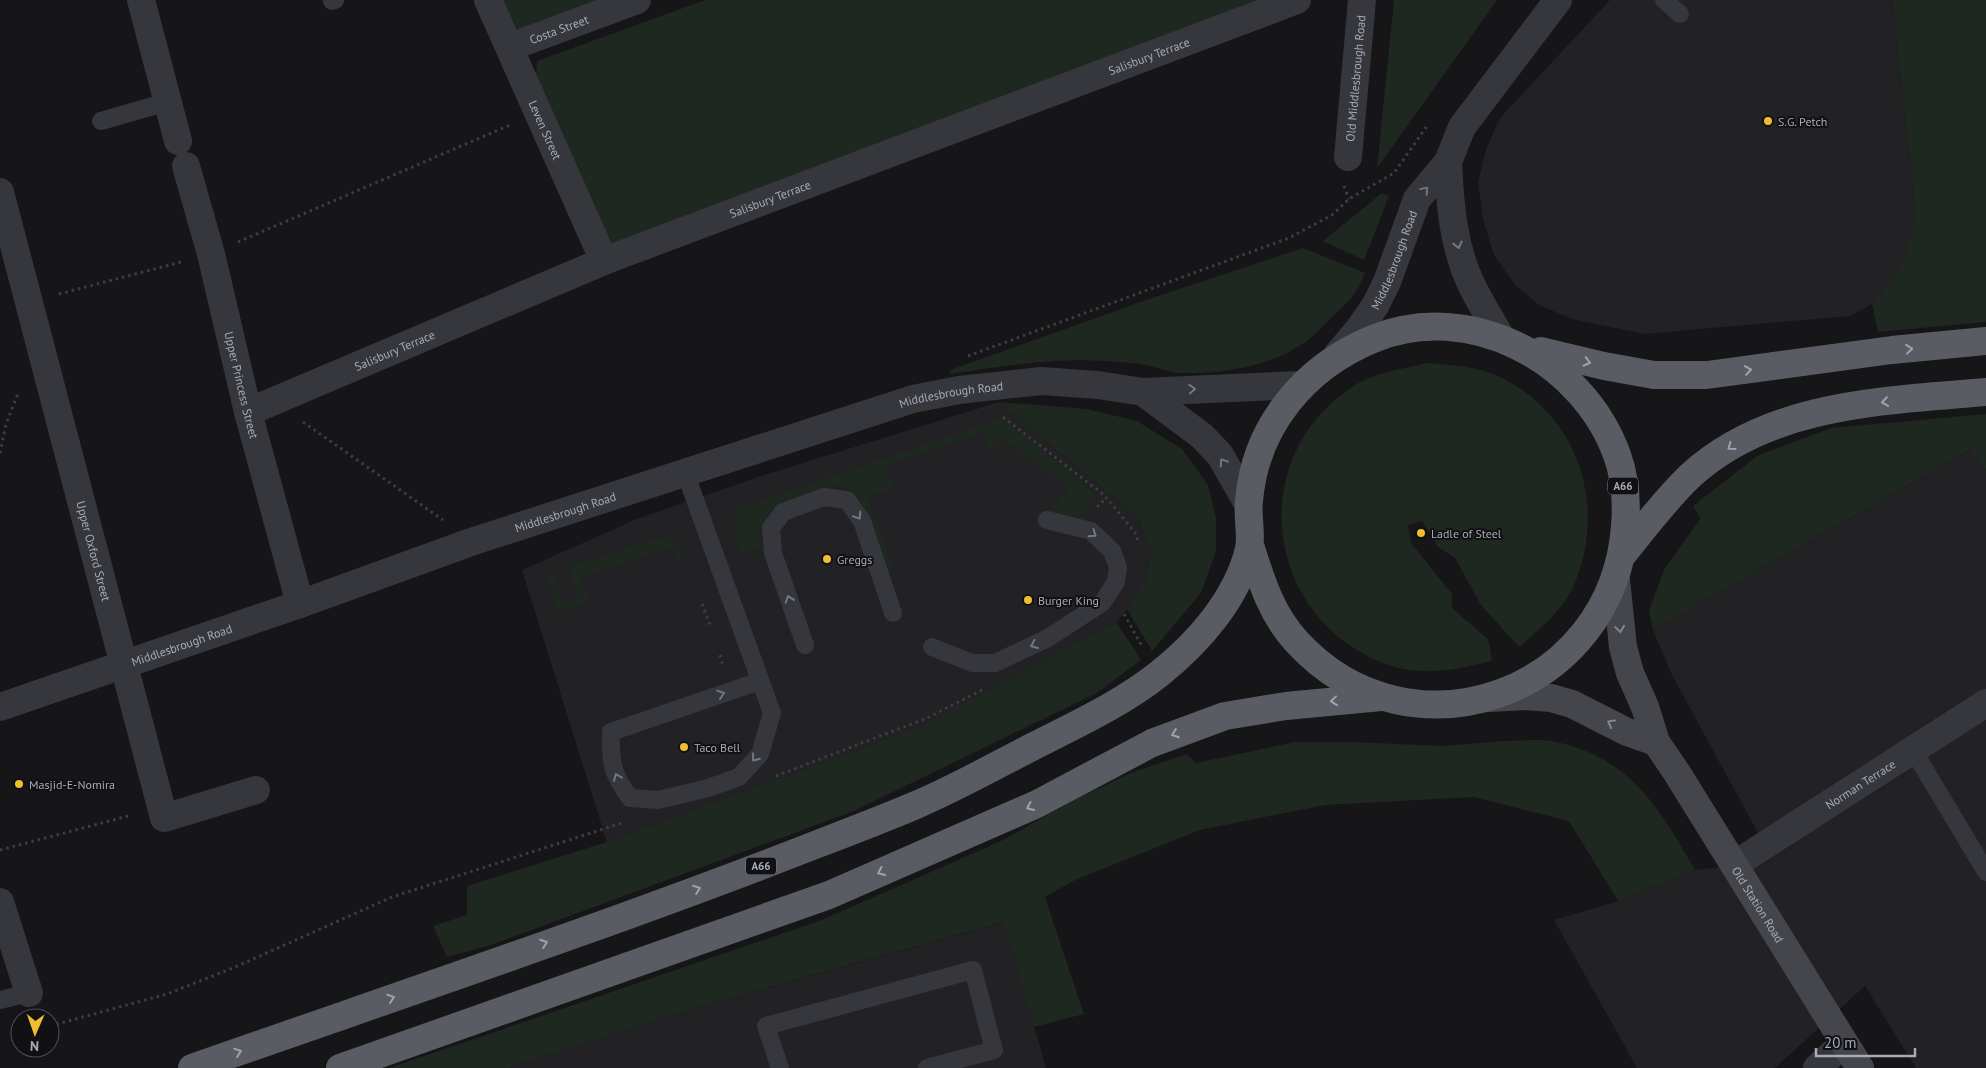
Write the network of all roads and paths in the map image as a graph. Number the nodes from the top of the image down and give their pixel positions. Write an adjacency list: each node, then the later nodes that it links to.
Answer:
1 (141, 0): 10 (street, Upper Princess Street)
2 (488, 0): 9 (street, Leven Street)
3 (637, 0): 9 (street, Costa Street)
4 (1298, 0): 18 (street, Salisbury Terrace)
5 (1362, 0): 14 (street, Old Middlesbrough Road)
6 (1558, 0): 13 (street, Middlesbrough Road)
7 (1664, 0): 8 (lane)
8 (1680, 14)
9 (510, 47): 11 (street, Leven Street)
10 (167, 102): 12 (lane); 17 (street, Upper Princess Street)
11 (539, 112): 17 (path); 18 (street, Leven Street)
12 (101, 121)
13 (1462, 127): 15 (street, Middlesbrough Road); 23 (path)
14 (1348, 157)
15 (1448, 162): 21 (street, Middlesbrough Road, one-way to 21); 22 (street, Middlesbrough Road, one-way to 15)
16 (0, 192): 19 (street, Upper Oxford Street)
17 (211, 254): 19 (path); 29 (street, Upper Princess Street)
18 (604, 261): 28 (street, Salisbury Terrace)
19 (29, 302): 24 (street, Upper Oxford Street)
20 (1986, 341): 21 (highway, A66, one-way to 20)
21 (1512, 343): 22 (highway, A66); 38 (highway, A66)
22 (1337, 355): 25 (highway, A66)
23 (965, 357)
24 (44, 361): 31 (path); 47 (street, Upper Oxford Street)
25 (1300, 385): 26 (street, Middlesbrough Road, one-way to 25); 33 (highway, A66)
26 (1143, 392): 32 (street, Middlesbrough Road); 33 (street, Middlesbrough Road, one-way to 26)
27 (1986, 392): 38 (highway, A66, one-way to 38)
28 (287, 395): 29 (street, Salisbury Terrace); 35 (path)
29 (248, 412): 41 (street, Upper Princess Street)
30 (1000, 414): 37 (path)
31 (0, 454)
32 (686, 472): 35 (street, Middlesbrough Road); 49 (lane)
33 (1248, 504): 36 (highway, A66)
34 (1047, 520): 46 (lane, one-way to 46)
35 (471, 542): 41 (street, Middlesbrough Road)
36 (1250, 545): 48 (highway, A66); 51 (highway, A66)
37 (1139, 551)
38 (1623, 554): 39 (highway, A66)
39 (1616, 580): 52 (highway, A66); 55 (main road, Old Station Road, one-way to 55)
40 (702, 603): 44 (path)
41 (300, 604): 47 (street, Middlesbrough Road)
42 (1121, 609): 48 (path)
43 (893, 613): 45 (lane, one-way to 43)
44 (710, 626)
45 (805, 645)
46 (932, 648)
47 (123, 663): 54 (street, Middlesbrough Road); 59 (street, Upper Oxford Street)
48 (1159, 674): 69 (highway, A66, one-way to 48)
49 (760, 681): 49 (lane, one-way to 49)
50 (984, 689): 57 (path)
51 (1382, 697): 52 (highway, A66); 70 (highway, A66, one-way to 70)
52 (1490, 698): 55 (main road, one-way to 52)
53 (1986, 703): 56 (street, Norman Terrace)
54 (0, 707)
55 (1656, 742): 62 (main road, Old Station Road)
56 (1914, 750): 62 (street, Norman Terrace); 63 (lane)
57 (775, 776)
58 (256, 790): 59 (street)
59 (161, 808): 61 (path)
60 (624, 822): 67 (path)
61 (0, 850)
62 (1734, 866): 68 (main road, Old Station Road)
63 (1986, 872)
64 (0, 902): 65 (street)
65 (29, 993): 66 (lane)
66 (0, 1000)
67 (60, 1023)
68 (1844, 1044): 73 (street); 74 (main road, Old Station Road)
69 (192, 1068)
70 (340, 1068)
71 (780, 1068): 72 (lane)
72 (927, 1068)
73 (1817, 1068)
74 (1860, 1068)

